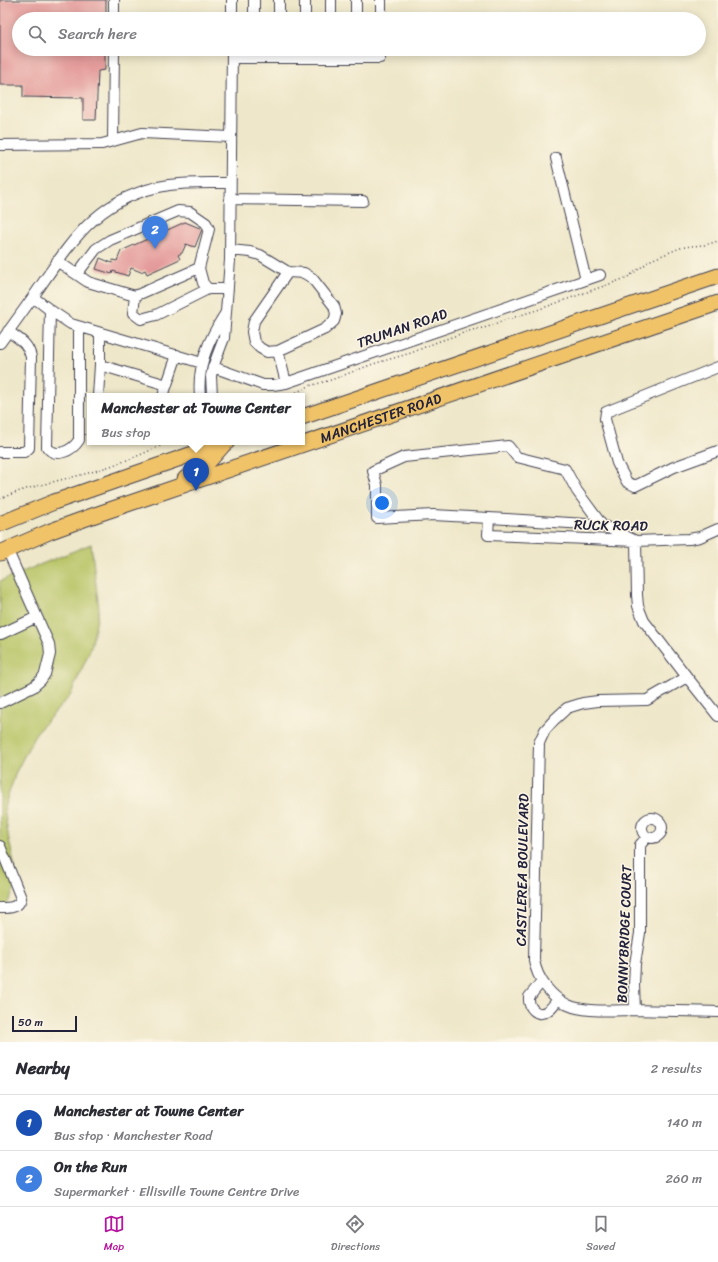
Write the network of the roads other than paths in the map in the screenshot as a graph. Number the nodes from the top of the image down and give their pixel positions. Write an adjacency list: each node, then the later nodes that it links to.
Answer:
1 (114, 0): 9 (street)
2 (232, 0): 10 (street)
3 (254, 0): 11 (street)
4 (279, 0): 12 (street)
5 (305, 0): 13 (street)
6 (331, 0): 14 (street)
7 (356, 0): 15 (street)
8 (381, 0): 16 (street)
9 (114, 12)
10 (232, 12)
11 (254, 12)
12 (279, 12)
13 (305, 12)
14 (330, 12)
15 (356, 12)
16 (381, 12)
17 (114, 56): 22 (street)
18 (232, 56): 21 (street)
19 (368, 56): 20 (street)
20 (380, 56)
21 (231, 137): 22 (street); 25 (street)
22 (113, 141): 23 (street)
23 (0, 145)
24 (556, 158): 35 (street)
25 (230, 183): 26 (street); 29 (street)
26 (229, 199): 27 (street); 28 (street)
27 (363, 201)
28 (230, 250): 31 (street); 37 (street)
29 (57, 261): 32 (street); 39 (street)
30 (199, 268): 32 (street); 36 (street); 38 (street)
31 (288, 272): 47 (street); 47 (street)
32 (76, 274): 38 (street)
33 (600, 275): 35 (street, TRUMAN ROAD)
34 (718, 276): 59 (highway, MANCHESTER ROAD)
35 (586, 280): 53 (street, TRUMAN ROAD)
36 (208, 289): 37 (street); 38 (street)
37 (228, 289): 42 (street)
38 (135, 296)
39 (33, 297): 41 (street); 44 (street)
40 (718, 303): 60 (highway, MANCHESTER ROAD)
41 (50, 310): 43 (street); 43 (street)
42 (225, 314): 49 (street); 51 (street)
43 (79, 327): 45 (street)
44 (8, 331): 46 (street); 67 (street)
45 (100, 333): 48 (street); 50 (street)
46 (0, 343)
47 (278, 351): 53 (street)
48 (176, 355): 49 (street); 54 (street)
49 (202, 363): 57 (street)
50 (100, 365): 54 (street); 55 (street)
51 (213, 367): 53 (street, TRUMAN ROAD); 58 (street)
52 (718, 367): 66 (street)
53 (286, 383)
54 (167, 385): 56 (street)
55 (98, 393)
56 (164, 393)
57 (200, 393)
58 (212, 393)
59 (305, 416)
60 (305, 443)
61 (191, 445): 68 (highway)
62 (218, 445): 68 (highway)
63 (220, 445): 70 (highway)
64 (221, 445): 69 (highway)
65 (300, 445): 69 (highway, MANCHESTER ROAD)
66 (718, 451)
67 (0, 452)
68 (180, 458): 72 (highway)
69 (247, 463): 70 (highway, MANCHESTER ROAD)
70 (174, 488): 76 (highway, MANCHESTER ROAD)
71 (489, 518): 73 (street); 73 (street); 75 (street, RUCK ROAD)
72 (0, 524)
73 (602, 525): 75 (street)
74 (718, 529): 75 (street, RUCK ROAD)
75 (636, 541): 79 (street)
76 (4, 551): 77 (street)
77 (37, 616): 78 (street); 80 (street)
78 (2, 634)
79 (687, 677): 81 (street); 85 (street, CASTLEREA BOULEVARD)
80 (0, 703)
81 (718, 716)
82 (647, 837): 87 (street, BONNYBRIDGE COURT)
83 (0, 846): 84 (street)
84 (0, 908)
85 (542, 981): 86 (street, CASTLEREA BOULEVARD); 86 (street)
86 (558, 998): 87 (street, CASTLEREA BOULEVARD)
87 (635, 1010): 88 (street, CASTLEREA BOULEVARD)
88 (718, 1012)

